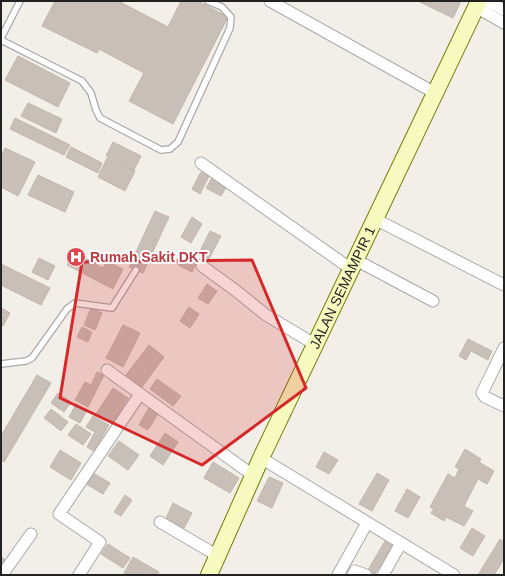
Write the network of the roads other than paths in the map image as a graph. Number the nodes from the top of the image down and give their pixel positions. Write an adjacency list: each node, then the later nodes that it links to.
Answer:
1 (20, 1): 7 (lane)
2 (208, 1): 7 (lane)
3 (270, 1): 8 (street)
4 (480, 3): 5 (street); 6 (street); 8 (street, JALAN SEMAMPIR 1)
5 (504, 10)
6 (504, 23)
7 (1, 39)
8 (435, 93): 10 (street, JALAN SEMAMPIR 1)
9 (201, 163): 11 (street)
10 (375, 219): 11 (street, JALAN SEMAMPIR 1); 14 (street)
11 (354, 264): 15 (street); 16 (street, JALAN SEMAMPIR 1)
12 (202, 266): 16 (street)
13 (136, 270): 18 (lane)
14 (504, 285)
15 (433, 302)
16 (316, 345): 22 (street, JALAN SEMAMPIR 1)
17 (504, 348): 21 (street)
18 (1, 364)
19 (107, 370): 20 (street)
20 (140, 394): 23 (street); 30 (street)
21 (504, 406)
22 (261, 458): 23 (street, JALAN SEMAMPIR 1); 25 (street)
23 (254, 476): 28 (street, JALAN SEMAMPIR 1)
24 (160, 522): 28 (street)
25 (367, 522): 27 (street); 32 (street)
26 (32, 534): 29 (street)
27 (401, 543): 35 (street); 36 (street)
28 (218, 556): 31 (street, JALAN SEMAMPIR 1)
29 (2, 575)
30 (79, 575)
31 (209, 575)
32 (338, 575)
33 (353, 575): 34 (street)
34 (366, 575)
35 (383, 575)
36 (454, 575)

